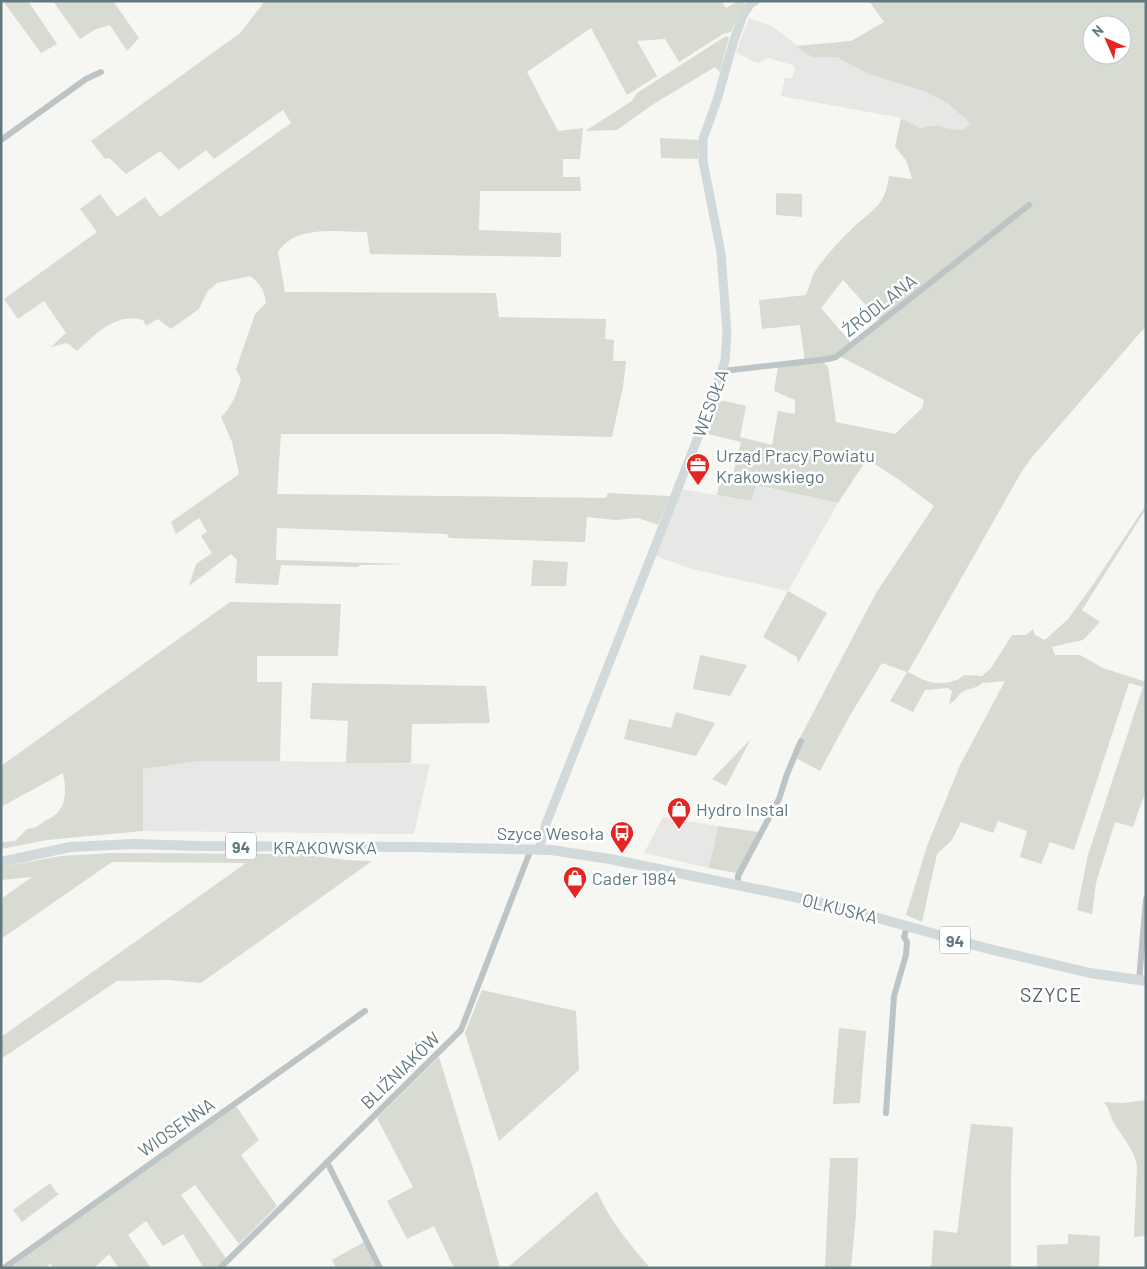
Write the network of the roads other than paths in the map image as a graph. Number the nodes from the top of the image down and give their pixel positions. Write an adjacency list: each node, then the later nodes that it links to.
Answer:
1 (755, 1): 5 (street, WESOŁA)
2 (101, 72): 3 (street)
3 (1, 140)
4 (1029, 205): 5 (street, ŹRÓDLANA)
5 (723, 371): 7 (street, WESOŁA)
6 (801, 741): 9 (street)
7 (535, 849): 8 (main road, KRAKOWSKA / 94); 9 (main road, OLKUSKA / 94); 15 (street, BLIŹNIAKÓW)
8 (1, 862)
9 (738, 885): 11 (main road, OLKUSKA / 94)
10 (1146, 898): 12 (street)
11 (907, 926): 12 (main road, OLKUSKA / 94); 14 (street)
12 (1142, 981)
13 (365, 1011): 16 (street, WIOSENNA)
14 (886, 1113)
15 (327, 1162): 17 (street, BLIŹNIAKÓW); 18 (street)
16 (4, 1268)
17 (220, 1268)
18 (380, 1268)

